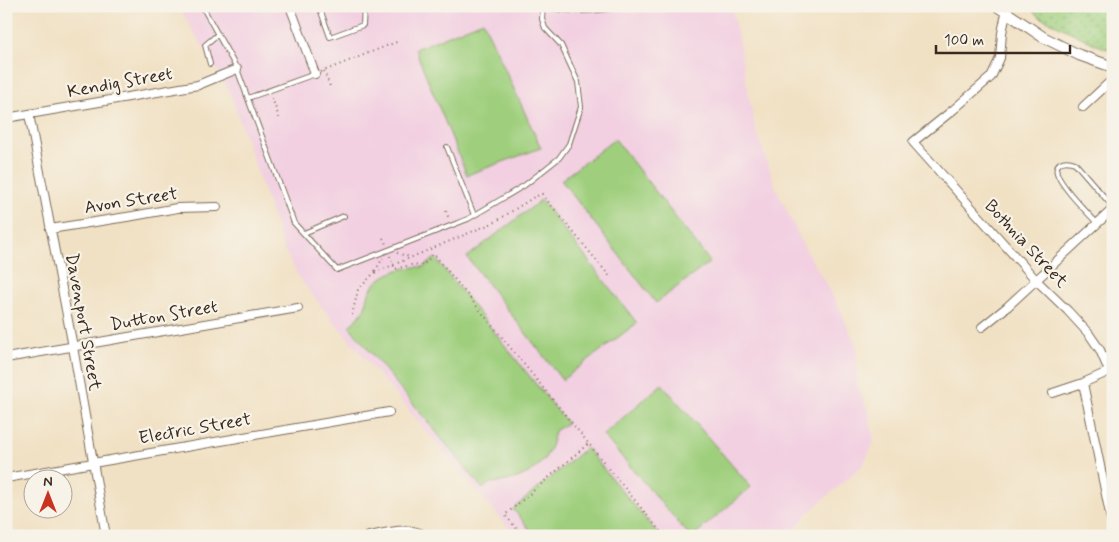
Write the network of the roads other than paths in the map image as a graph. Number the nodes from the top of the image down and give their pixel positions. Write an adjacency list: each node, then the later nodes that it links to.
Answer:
1 (202, 6): 11 (lane)
2 (290, 6): 15 (street)
3 (318, 6): 4 (lane)
4 (364, 6)
5 (542, 6): 24 (lane)
6 (552, 6): 9 (street)
7 (613, 6): 9 (street)
8 (997, 6): 10 (main road)
9 (600, 8)
10 (1006, 13): 13 (main road); 29 (street, Bothnia Street)
11 (218, 34): 12 (lane); 14 (lane)
12 (210, 64)
13 (1113, 67)
14 (237, 69): 17 (lane); 19 (street, Kendig Street)
15 (314, 74): 17 (lane)
16 (1113, 79): 18 (street)
17 (248, 98): 28 (lane)
18 (1083, 107)
19 (29, 114): 20 (street, Kendig Street); 27 (street, Davenport Street)
20 (6, 118)
21 (447, 147): 24 (lane)
22 (217, 207): 27 (street, Avon Street)
23 (1113, 208): 26 (street); 26 (lane)
24 (474, 215): 28 (lane)
25 (344, 216): 28 (lane)
26 (1097, 224): 29 (street)
27 (50, 229): 32 (street, Davenport Street)
28 (304, 233)
29 (1036, 280): 31 (street); 34 (street, Bothnia Street)
30 (298, 308): 32 (street, Dutton Street)
31 (982, 327)
32 (73, 347): 33 (street, Dutton Street); 38 (street, Davenport Street)
33 (6, 358)
34 (1111, 370): 35 (street)
35 (1084, 383): 36 (street); 40 (street)
36 (1054, 393)
37 (389, 412): 38 (street, Electric Street)
38 (92, 462): 39 (street, Electric Street); 41 (street, Davenport Street)
39 (6, 478)
40 (1112, 519)
41 (106, 536)
42 (369, 536): 43 (street)
43 (425, 536)

